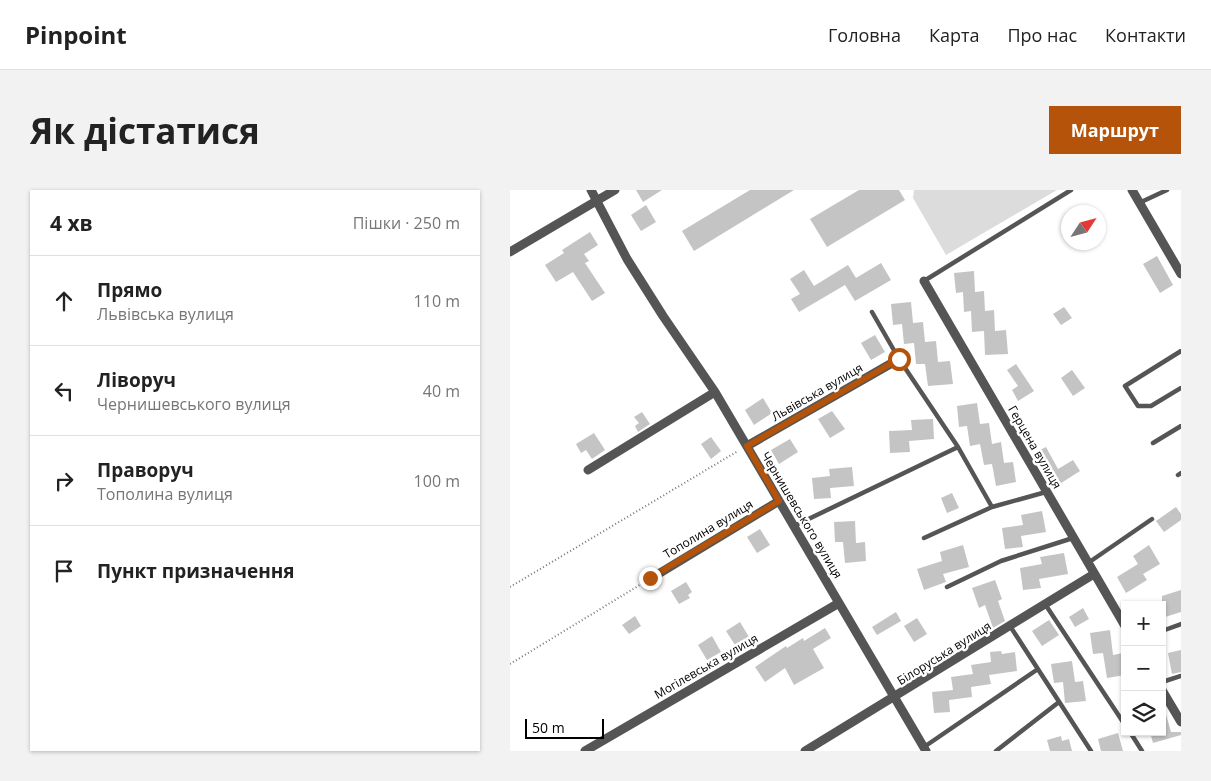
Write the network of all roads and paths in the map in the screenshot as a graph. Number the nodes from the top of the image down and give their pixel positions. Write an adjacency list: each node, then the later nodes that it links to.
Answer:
1 (591, 190): 6 (street, Чернишевського вулиця)
2 (615, 190): 6 (street)
3 (1072, 190): 10 (lane)
4 (1132, 190): 7 (street)
5 (1167, 190): 7 (lane)
6 (596, 201): 8 (street); 15 (street, Чернишевського вулиця)
7 (1139, 203): 9 (street)
8 (510, 252)
9 (1181, 274)
10 (924, 281): 21 (street, Герцена вулиця)
11 (872, 312): 13 (lane)
12 (1181, 351): 14 (lane)
13 (899, 359): 18 (street, Львівська вулиця); 19 (lane)
14 (1181, 388)
15 (715, 392): 18 (street, Чернишевського вулиця); 20 (street)
16 (1181, 426): 17 (lane)
17 (1153, 443)
18 (747, 446): 22 (street, Чернишевського вулиця); 31 (path)
19 (958, 447): 23 (lane); 25 (lane)
20 (588, 470)
21 (1046, 492): 23 (lane); 27 (street, Герцена вулиця)
22 (779, 501): 25 (street, Чернишевського вулиця); 30 (street, Тополина вулиця)
23 (992, 507): 26 (lane)
24 (1152, 519): 28 (lane)
25 (794, 526): 33 (street, Чернишевського вулиця)
26 (924, 538)
27 (1073, 538): 28 (street, Герцена вулиця); 32 (lane)
28 (1088, 563): 29 (street, Герцена вулиця)
29 (1094, 574): 34 (street, Білоруська вулиця); 35 (street, Герцена вулиця)
30 (650, 578): 39 (path)
31 (510, 587)
32 (947, 587)
33 (839, 603): 44 (street, Чернишевського вулиця); 50 (street, Могілевська вулиця)
34 (1045, 604): 37 (street, Білоруська вулиця); 46 (lane)
35 (1121, 619)
36 (1181, 624): 38 (lane)
37 (1010, 626): 40 (lane); 44 (street, Білоруська вулиця)
38 (1166, 630)
39 (510, 664)
40 (1038, 669): 45 (lane); 49 (lane)
41 (1181, 676): 42 (lane)
42 (1166, 681)
43 (1163, 691): 47 (street)
44 (895, 698): 49 (street, Чернишевського вулиця); 51 (street, Білоруська вулиця)
45 (1059, 702): 52 (lane); 53 (lane)
46 (1121, 719)
47 (1181, 722)
48 (1133, 736): 54 (lane)
49 (925, 749)
50 (585, 751)
51 (805, 751)
52 (996, 751)
53 (1090, 751)
54 (1142, 751)

